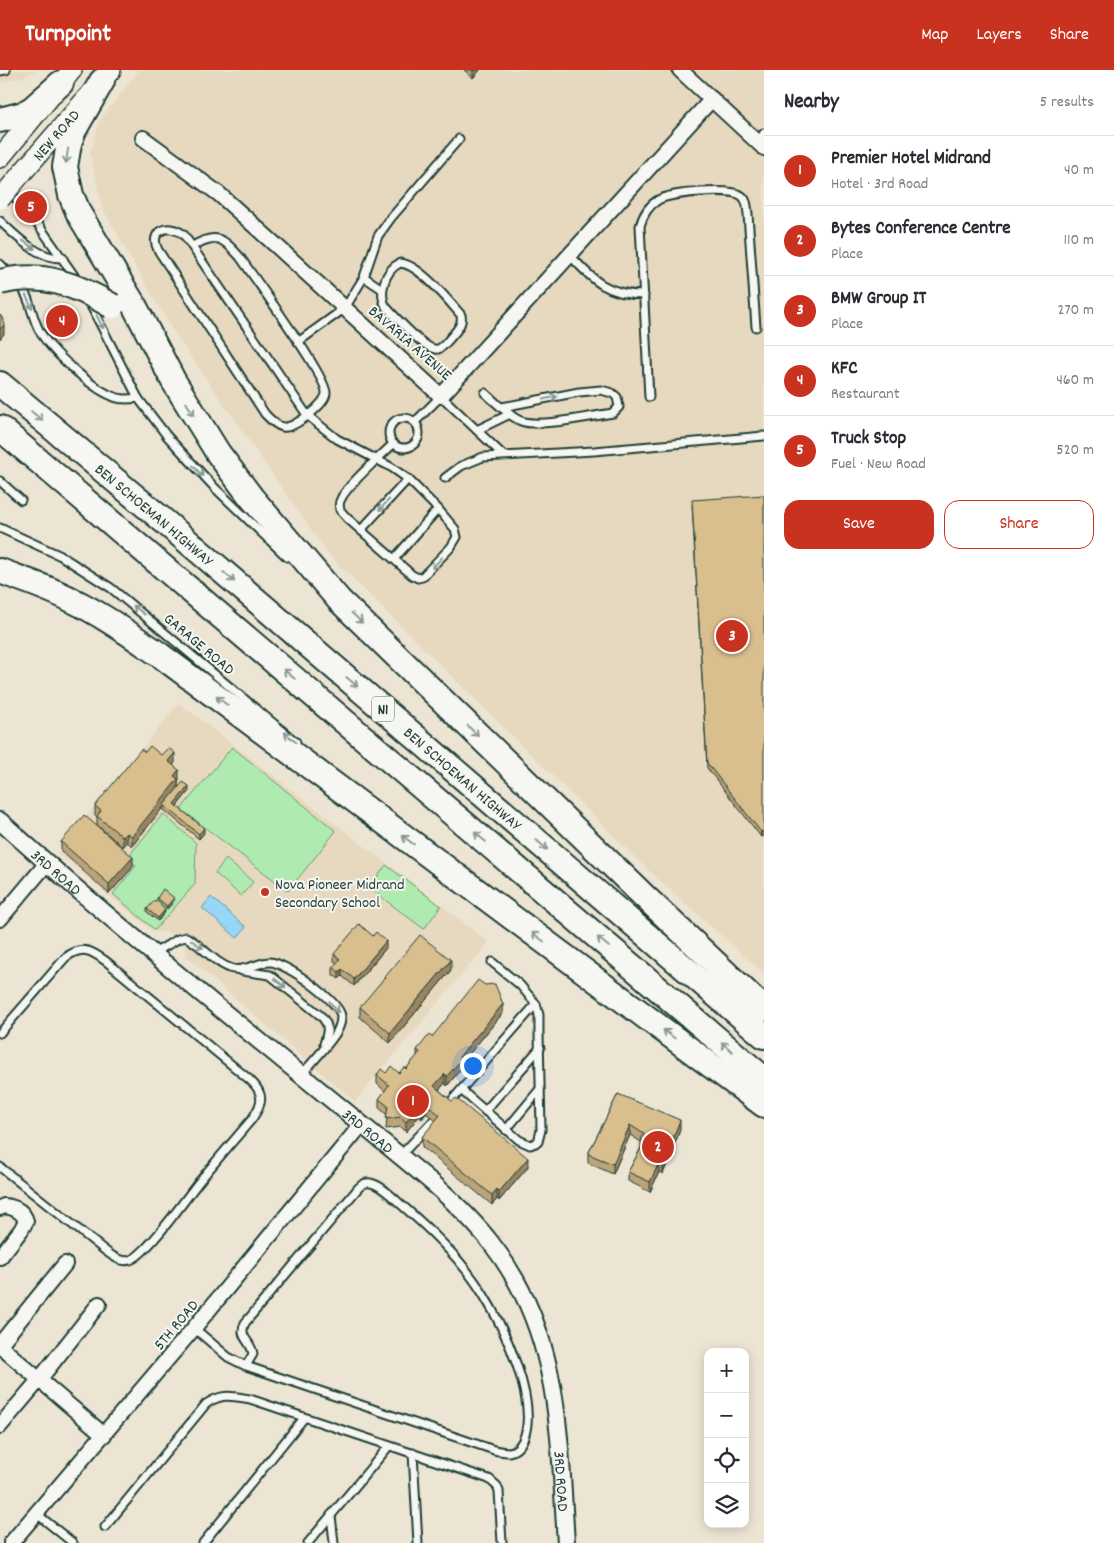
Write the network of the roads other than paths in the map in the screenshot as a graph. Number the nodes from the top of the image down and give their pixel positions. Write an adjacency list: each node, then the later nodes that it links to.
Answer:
1 (6, 70): 3 (lane)
2 (680, 70): 6 (street)
3 (0, 71)
4 (66, 76): 7 (highway); 11 (main road, NEW ROAD)
5 (107, 76): 13 (main road, NEW ROAD, bridge); 26 (highway, one-way to 26)
6 (712, 99): 10 (street); 16 (street, BAVARIA AVENUE)
7 (0, 120)
8 (143, 138): 23 (street, BAVARIA AVENUE)
9 (459, 139): 19 (lane)
10 (762, 141)
11 (0, 158)
12 (0, 185): 17 (lane)
13 (0, 199)
14 (0, 221): 17 (lane, one-way to 17)
15 (193, 246): 25 (lane); 34 (lane); 34 (lane)
16 (570, 255): 22 (lane); 29 (street, BAVARIA AVENUE)
17 (63, 258): 31 (lane, one-way to 31)
18 (0, 264): 31 (lane, one-way to 31)
19 (364, 277): 21 (lane); 23 (lane)
20 (0, 282): 26 (highway, bridge)
21 (382, 289): 21 (lane)
22 (644, 295): 24 (lane); 30 (lane)
23 (345, 308): 25 (lane); 29 (street, BAVARIA AVENUE)
24 (756, 326)
25 (298, 342): 34 (lane)
26 (173, 380): 53 (highway, one-way to 53)
27 (0, 384): 66 (highway, BEN SCHOEMAN HIGHWAY / N1, one-way to 66)
28 (485, 393): 32 (lane)
29 (442, 396): 35 (lane); 37 (lane)
30 (650, 397)
31 (138, 398): 50 (lane, one-way to 50)
32 (502, 408): 33 (lane); 33 (lane, one-way to 33)
33 (510, 414): 37 (lane)
34 (308, 415): 41 (lane)
35 (415, 422): 39 (lane); 39 (lane)
36 (0, 428): 70 (highway, BEN SCHOEMAN HIGHWAY / N1, one-way to 36)
37 (477, 430): 40 (lane)
38 (764, 436): 40 (lane)
39 (393, 444): 41 (lane)
40 (503, 455): 42 (lane)
41 (377, 460): 43 (lane); 48 (lane)
42 (445, 478)
43 (408, 479): 46 (lane); 48 (lane, one-way to 48)
44 (0, 481): 45 (lane)
45 (21, 500)
46 (438, 509): 49 (lane); 49 (lane, one-way to 49)
47 (0, 528): 54 (lane, GARAGE ROAD, one-way to 47)
48 (361, 530): 49 (lane)
49 (394, 559)
50 (295, 564)
51 (0, 571): 56 (highway, one-way to 51)
52 (309, 576): 53 (lane)
53 (339, 600): 64 (highway, one-way to 64)
54 (303, 748)
55 (323, 766): 56 (lane)
56 (363, 806): 73 (highway, one-way to 56)
57 (0, 821): 58 (street, 3RD ROAD)
58 (46, 863): 59 (street); 60 (street, 3RD ROAD)
59 (0, 919)
60 (154, 954): 62 (lane, one-way to 62); 69 (street, 3RD ROAD)
61 (492, 962): 63 (lane)
62 (234, 970): 67 (lane, one-way to 67); 67 (lane, one-way to 67)
63 (536, 1004): 68 (lane); 72 (lane)
64 (764, 1009)
65 (0, 1034): 80 (lane)
66 (764, 1036)
67 (324, 1048): 69 (lane)
68 (540, 1048): 71 (lane); 75 (lane)
69 (301, 1075): 77 (street, 3RD ROAD)
70 (764, 1079)
71 (540, 1088): 78 (lane); 78 (lane)
72 (461, 1090): 74 (lane); 75 (lane)
73 (764, 1105)
74 (446, 1106)
75 (485, 1111): 78 (lane)
76 (434, 1120): 79 (lane)
77 (362, 1124): 79 (street, 3RD ROAD); 85 (street, 5TH ROAD)
78 (506, 1130)
79 (400, 1156): 104 (street, 3RD ROAD)
80 (0, 1167)
81 (0, 1208): 82 (street)
82 (0, 1256)
83 (65, 1264): 86 (street)
84 (99, 1304): 88 (street)
85 (194, 1328): 87 (lane); 91 (street, 5TH ROAD)
86 (0, 1345): 88 (street)
87 (246, 1366): 87 (lane)
88 (39, 1380): 90 (street); 91 (street)
89 (304, 1418): 92 (lane); 96 (lane); 99 (lane)
90 (0, 1426)
91 (104, 1435): 94 (street, 5TH ROAD)
92 (389, 1446): 93 (lane); 95 (lane)
93 (413, 1453): 102 (lane); 103 (lane)
94 (37, 1514): 97 (street, 5TH ROAD); 98 (lane)
95 (331, 1515): 100 (lane); 101 (lane)
96 (105, 1527)
97 (11, 1543)
98 (73, 1543)
99 (203, 1543)
100 (308, 1543)
101 (334, 1543)
102 (418, 1543)
103 (502, 1543)
104 (566, 1543)

